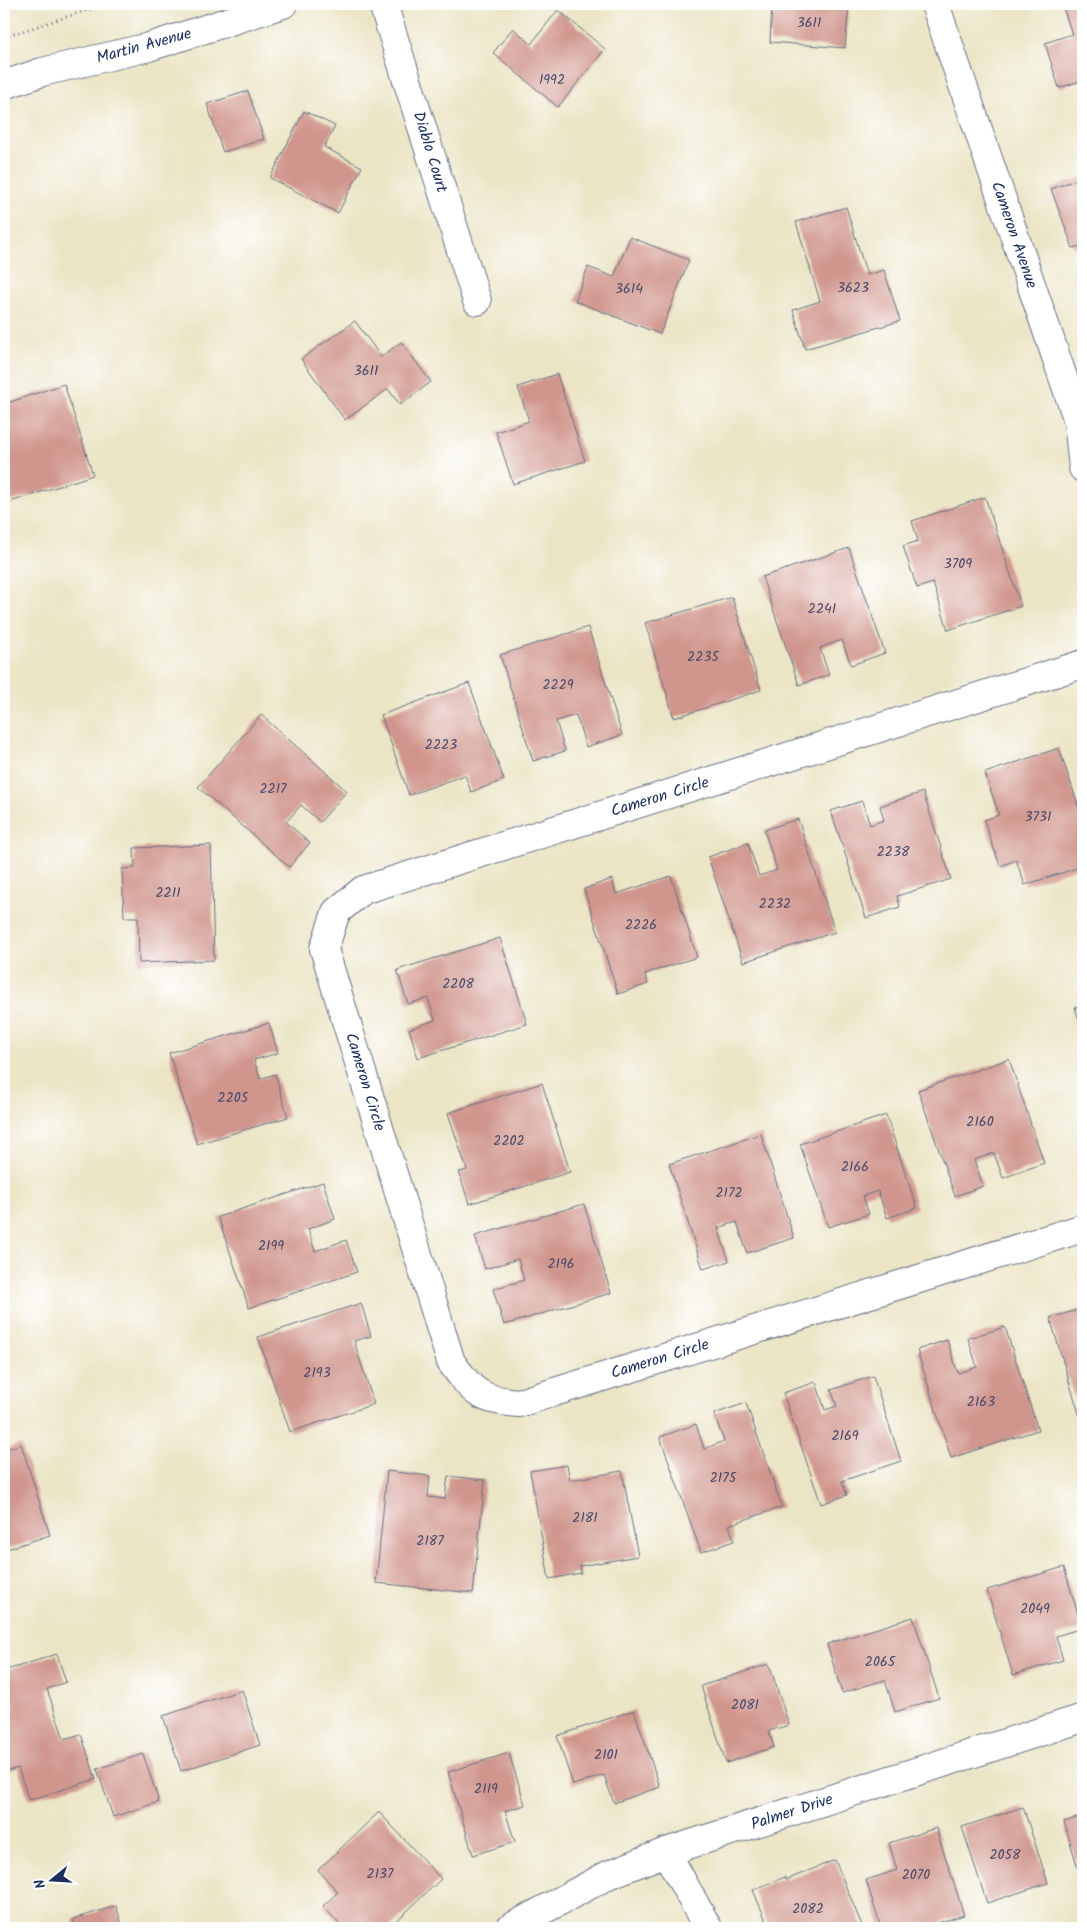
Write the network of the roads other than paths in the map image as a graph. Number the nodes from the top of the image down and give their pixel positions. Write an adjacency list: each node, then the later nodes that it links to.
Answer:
1 (283, 4): 4 (street, Martin Avenue)
2 (383, 4): 5 (street, Diablo Court)
3 (935, 4): 6 (street, Cameron Avenue)
4 (4, 85)
5 (477, 301)
6 (1080, 419): 7 (street, Cameron Avenue)
7 (1083, 468)
8 (1083, 664): 9 (street, Cameron Circle)
9 (1083, 1228)
10 (1083, 1718): 11 (street, Palmer Drive)
11 (666, 1852): 12 (street, Palmer Drive); 13 (street)
12 (510, 1928)
13 (708, 1928)

